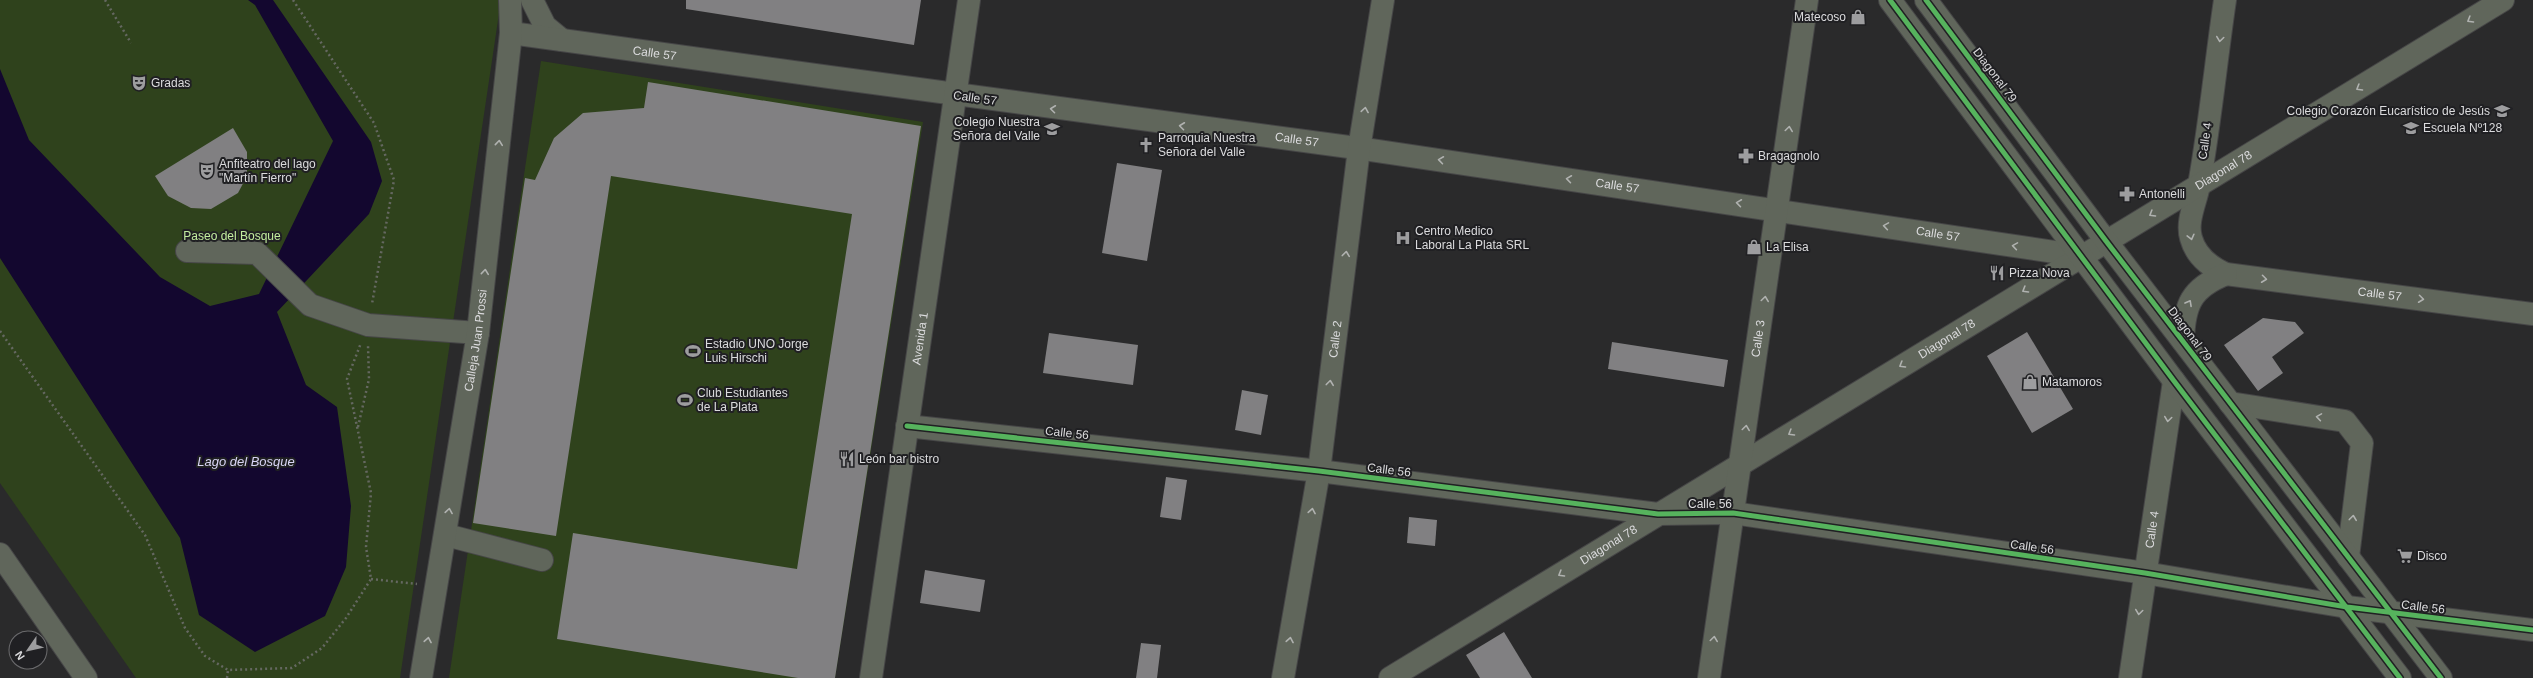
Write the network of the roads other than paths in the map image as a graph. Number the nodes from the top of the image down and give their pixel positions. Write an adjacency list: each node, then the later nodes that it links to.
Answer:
1 (496, 0): 11 (street)
2 (510, 0): 11 (street, Calleja Juan Prossi)
3 (532, 0): 12 (street)
4 (969, 0): 13 (street, Avenida 1)
5 (1383, 0): 14 (street, Calle 2, one-way to 5)
6 (1807, 0): 16 (street, Calle 3, one-way to 6)
7 (1890, 0): 19 (street)
8 (1926, 0): 17 (street, Diagonal 79)
9 (2225, 0): 15 (street, Calle 4, one-way to 15)
10 (2503, 0): 15 (street, Diagonal 78, one-way to 15)
11 (511, 33): 12 (street, Calle 57); 22 (street, Calleja Juan Prossi, one-way to 11)
12 (562, 40): 13 (street, Calle 57)
13 (957, 96): 14 (street, Calle 57, one-way to 13); 26 (street, Avenida 1)
14 (1359, 149): 16 (street, Calle 57, one-way to 14); 28 (street, Calle 2, one-way to 14)
15 (2199, 185): 17 (street, Diagonal 78, one-way to 17); 20 (street, Calle 4, one-way to 20)
16 (1778, 209): 19 (street, Calle 57, one-way to 16); 27 (street, Calle 3, one-way to 16)
17 (2106, 241): 19 (street, Diagonal 78); 23 (street, Diagonal 79)
18 (187, 251): 22 (street)
19 (2081, 256): 24 (street); 27 (street, Diagonal 78, one-way to 27)
20 (2226, 274): 21 (street, Calle 57, one-way to 21); 23 (street, one-way to 20)
21 (2533, 314)
22 (478, 333): 31 (street, Calleja Juan Prossi, one-way to 22)
23 (2183, 341): 25 (street, Diagonal 79)
24 (2174, 381): 35 (street, Calle 4, one-way to 35); 36 (street)
25 (2230, 403): 33 (street, Diagonal 79); 33 (street, one-way to 25)
26 (907, 426): 28 (street, Calle 56); 41 (street, Avenida 1)
27 (1741, 464): 29 (street, Diagonal 78); 30 (street, Calle 3)
28 (1319, 471): 29 (street, Calle 56); 42 (street, Calle 2, one-way to 28)
29 (1658, 514): 30 (street, Calle 56); 43 (street, Diagonal 78, one-way to 43)
30 (1732, 514): 35 (street, Calle 56); 44 (street, Calle 3, one-way to 30)
31 (446, 535): 34 (street); 40 (street, Calleja Juan Prossi, one-way to 31)
32 (0, 554): 39 (street)
33 (2348, 557): 37 (street, Diagonal 79)
34 (542, 560)
35 (2145, 573): 36 (street, Calle 56); 45 (street, Calle 4, one-way to 45)
36 (2347, 607): 37 (street, Calle 56); 46 (street)
37 (2391, 613): 38 (street, Calle 56); 47 (street, Diagonal 79)
38 (2533, 630)
39 (86, 678)
40 (421, 678)
41 (871, 678)
42 (1283, 678)
43 (1390, 678)
44 (1709, 678)
45 (2130, 678)
46 (2400, 678)
47 (2441, 678)

